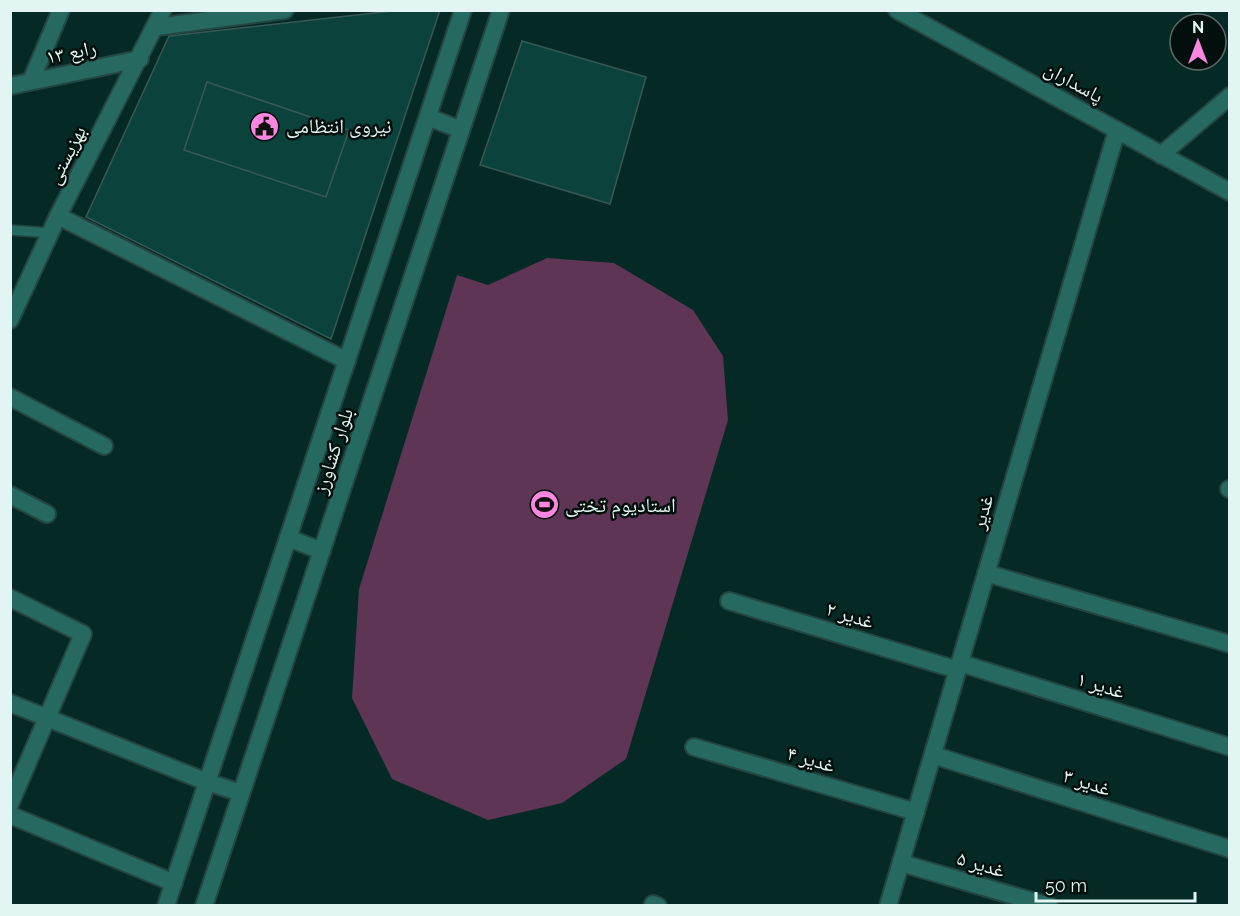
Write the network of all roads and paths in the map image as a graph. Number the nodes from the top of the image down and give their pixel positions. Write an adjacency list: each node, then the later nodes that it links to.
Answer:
1 (61, 10): 9 (street)
2 (163, 10): 7 (street, بهزیستی)
3 (463, 10): 12 (street, بلوار کشاورز)
4 (501, 10): 13 (street, بلوار کشاورز)
5 (897, 10): 14 (street, پاسداران)
6 (277, 11): 7 (street)
7 (156, 27): 8 (street, بهزیستی)
8 (140, 59): 9 (street, رابع ۱۳); 17 (street, بهزیستی)
9 (31, 81): 10 (street, رابع ۱۳)
10 (10, 86)
11 (1230, 96): 15 (street)
12 (428, 117): 13 (street); 21 (street, بلوار کشاورز)
13 (461, 130): 27 (street, بلوار کشاورز)
14 (1117, 130): 15 (street, پاسداران); 28 (street, غدیر)
15 (1161, 154): 16 (street, پاسداران)
16 (1230, 192)
17 (58, 216): 19 (street, بهزیستی); 21 (street)
18 (10, 230): 19 (lane)
19 (51, 232): 20 (street, بهزیستی)
20 (10, 320)
21 (346, 361): 26 (street, بلوار کشاورز)
22 (10, 396): 23 (street)
23 (104, 446)
24 (10, 495): 25 (street)
25 (47, 514)
26 (288, 538): 27 (street); 38 (street, بلوار کشاورز)
27 (321, 551): 39 (street, بلوار کشاورز)
28 (986, 573): 31 (street); 32 (street, غدیر)
29 (10, 598): 34 (street)
30 (729, 601): 32 (street, غدیر ۲)
31 (1230, 644)
32 (959, 667): 36 (street, غدیر ۱); 37 (street, غدیر)
33 (10, 703): 34 (street)
34 (47, 718): 38 (street); 40 (street)
35 (694, 747): 41 (street, غدیر ۴)
36 (1230, 747)
37 (933, 755): 41 (street, غدیر); 43 (street, غدیر ۳)
38 (207, 782): 39 (street); 45 (street, بلوار کشاورز)
39 (241, 793): 47 (street, بلوار کشاورز)
40 (10, 804)
41 (916, 812): 44 (street, غدیر)
42 (10, 815): 45 (street)
43 (1230, 849)
44 (901, 863): 48 (street, غدیر); 49 (street, غدیر ۵)
45 (174, 884): 46 (street, بلوار کشاورز)
46 (166, 906)
47 (204, 906)
48 (888, 906)
49 (1049, 906)

